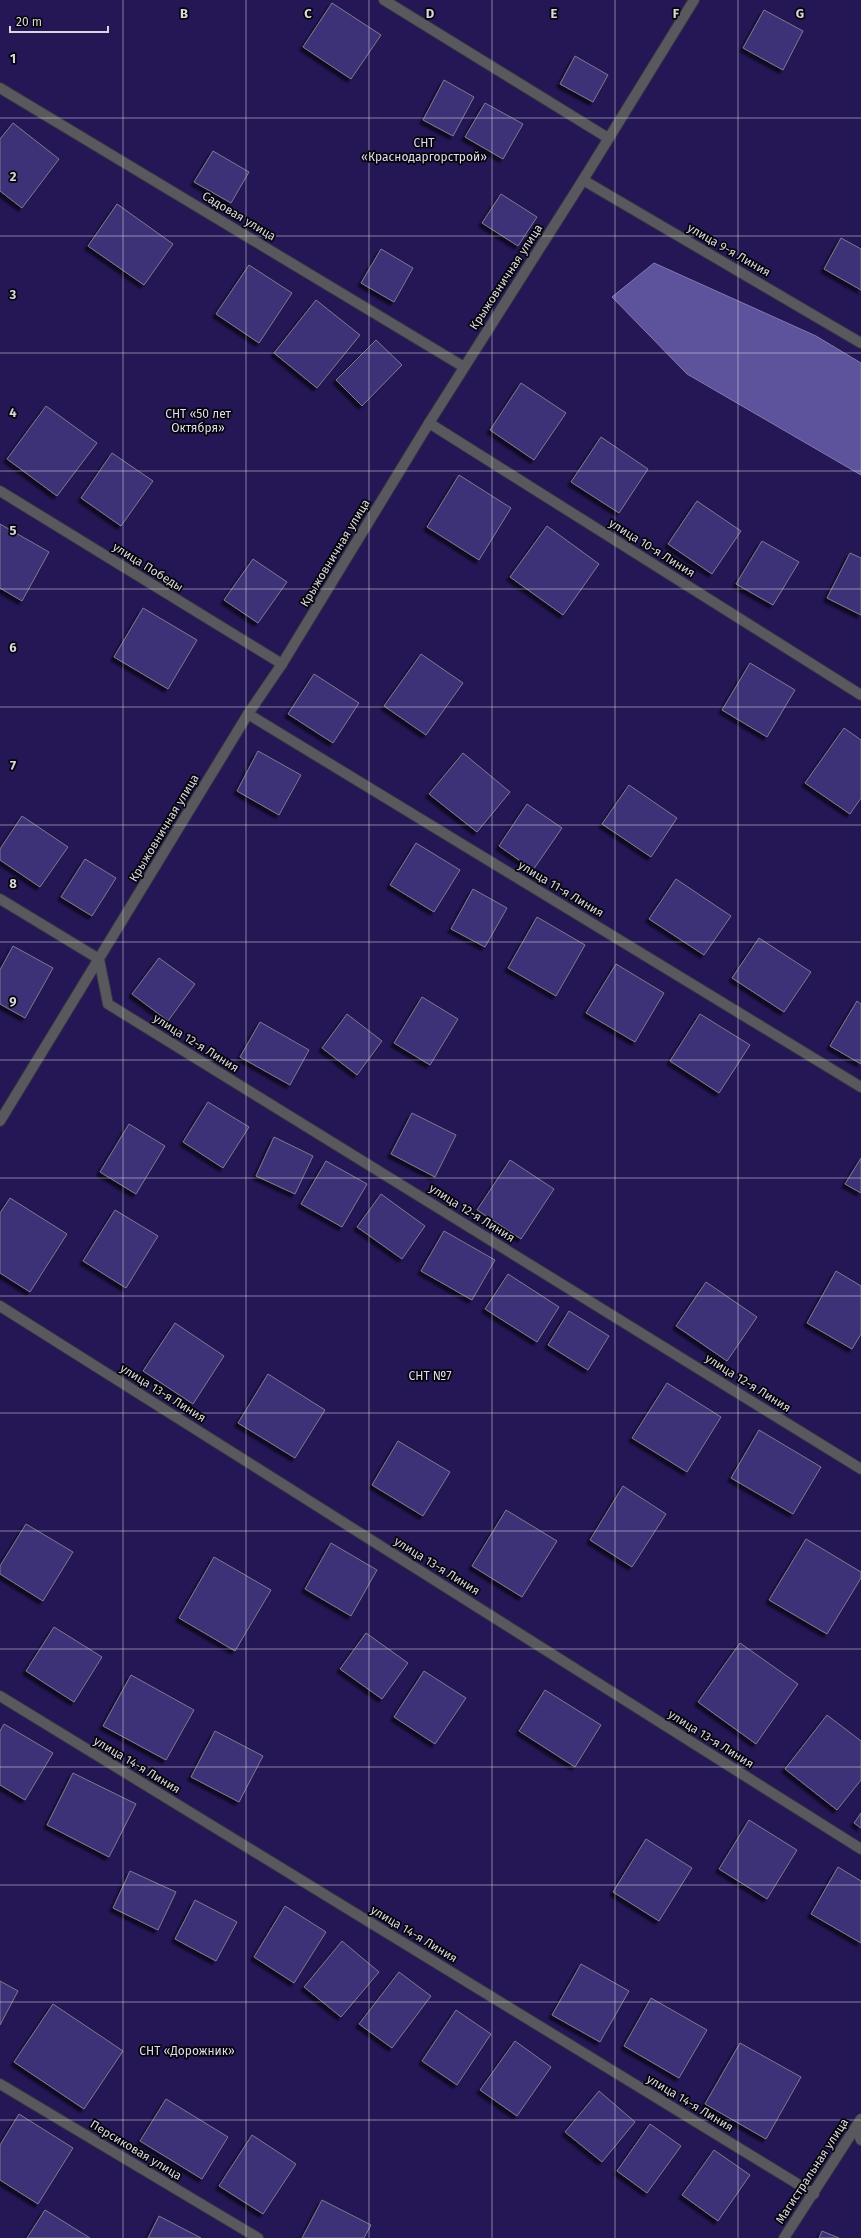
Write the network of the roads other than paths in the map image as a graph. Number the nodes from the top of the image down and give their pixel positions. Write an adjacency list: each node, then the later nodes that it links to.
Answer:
1 (384, 0): 4 (street)
2 (694, 0): 4 (street, Крыжовничная улица)
3 (0, 88): 7 (street, Садовая улица)
4 (608, 138): 5 (street, Крыжовничная улица)
5 (583, 180): 6 (street, улица 9-я Линия); 7 (street, Крыжовничная улица)
6 (861, 343)
7 (464, 367): 8 (street, Крыжовничная улица)
8 (429, 423): 10 (street, Крыжовничная улица); 11 (street, улица 10-я Линия)
9 (0, 491): 10 (street, улица Победы)
10 (282, 664): 12 (street, Крыжовничная улица)
11 (861, 695)
12 (248, 714): 14 (street, Крыжовничная улица); 15 (street, улица 11-я Линия)
13 (0, 899): 14 (street)
14 (99, 959): 16 (street, Крыжовничная улица); 18 (street, улица 12-я Линия)
15 (861, 1087)
16 (0, 1120)
17 (0, 1306): 20 (street, улица 13-я Линия)
18 (861, 1468)
19 (0, 1696): 24 (street, улица 14-я Линия)
20 (861, 1849)
21 (0, 2084): 25 (street, Персиковая улица)
22 (859, 2125): 23 (street); 24 (street, Магистральная улица)
23 (861, 2140)
24 (814, 2194): 26 (street, Магистральная улица)
25 (258, 2238)
26 (784, 2238)

